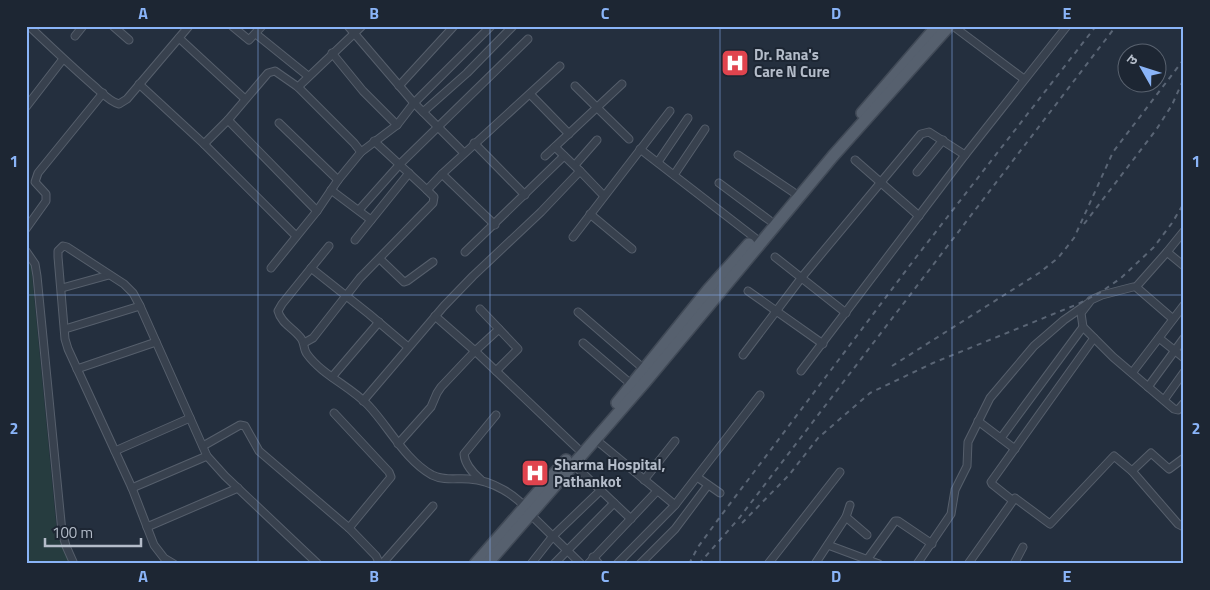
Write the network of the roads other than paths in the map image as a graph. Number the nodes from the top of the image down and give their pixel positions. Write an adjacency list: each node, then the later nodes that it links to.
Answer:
1 (30, 26): 16 (street); 24 (street)
2 (83, 26): 19 (street)
3 (113, 26): 22 (street)
4 (189, 26): 20 (street)
5 (232, 26): 17 (street)
6 (262, 26): 17 (street)
7 (348, 26): 18 (street)
8 (362, 26): 18 (street)
9 (454, 26): 30 (street)
10 (491, 26): 36 (street)
11 (514, 26): 40 (street)
12 (937, 26): 75 (main road)
13 (949, 26): 151 (main road)
14 (953, 26): 27 (street)
15 (1067, 26): 27 (street)
16 (26, 31)
17 (256, 34): 26 (street)
18 (354, 35): 23 (street); 30 (street)
19 (75, 36)
20 (179, 38): 28 (street); 35 (street)
21 (528, 39): 45 (street)
22 (129, 40)
23 (332, 54): 26 (street); 44 (street)
24 (63, 59): 33 (street); 37 (street)
25 (560, 66): 34 (street)
26 (308, 76): 32 (street)
27 (1024, 79): 59 (street)
28 (139, 84): 33 (street); 53 (street)
29 (622, 84): 38 (street)
30 (399, 86): 36 (street)
31 (575, 86): 38 (street)
32 (298, 87): 35 (street); 56 (street)
33 (103, 93): 85 (street)
34 (530, 94): 47 (street); 52 (street)
35 (245, 99): 42 (street)
36 (414, 103): 40 (street); 44 (street)
37 (26, 106)
38 (596, 108): 47 (street); 48 (street)
39 (670, 111): 55 (street)
40 (424, 112): 45 (street)
41 (688, 118): 63 (street)
42 (228, 120): 53 (street); 79 (street)
43 (279, 123): 70 (street)
44 (397, 125): 51 (street)
45 (438, 127): 57 (street); 64 (street)
46 (706, 129): 69 (street)
47 (569, 134): 54 (street)
48 (629, 139)
49 (596, 140): 65 (street)
50 (943, 140): 59 (street); 66 (street); 72 (street)
51 (374, 141): 56 (street); 64 (street)
52 (474, 143): 57 (street); 76 (street)
53 (204, 144): 87 (street)
54 (555, 147): 60 (street); 61 (street)
55 (640, 149): 63 (street); 77 (street)
56 (361, 152): 70 (street)
57 (464, 153): 68 (street)
58 (738, 155): 75 (street)
59 (965, 155): 81 (street)
60 (545, 156)
61 (564, 156): 65 (street); 76 (street)
62 (855, 160): 72 (street)
63 (658, 162): 69 (street)
64 (400, 164): 67 (street); 78 (street)
65 (578, 168): 77 (street); 115 (street)
66 (917, 172)
67 (409, 173): 74 (street); 82 (street)
68 (442, 174): 74 (street); 84 (street)
69 (674, 175): 89 (street)
70 (338, 180): 73 (street)
71 (719, 183): 83 (street)
72 (880, 183): 81 (street); 103 (street)
73 (331, 190): 78 (street); 79 (street)
74 (427, 190): 97 (street)
75 (793, 192): 83 (main road)
76 (525, 195): 84 (street)
77 (604, 196): 80 (street)
78 (360, 210): 82 (street)
79 (317, 211): 87 (street)
80 (590, 214): 88 (street); 92 (street)
81 (919, 216): 114 (street)
82 (371, 220): 90 (street)
83 (769, 220): 89 (main road)
84 (494, 225): 94 (street)
85 (26, 229)
86 (1184, 231): 95 (street)
87 (296, 236): 100 (street)
88 (572, 237)
89 (755, 238): 134 (main road)
90 (355, 240)
91 (329, 246): 101 (street)
92 (632, 249)
93 (26, 251): 191 (street)
94 (465, 252)
95 (1167, 252): 99 (street); 104 (street)
96 (775, 257): 103 (street)
97 (380, 259): 98 (street); 107 (street)
98 (433, 262)
99 (1184, 266)
100 (271, 268)
101 (311, 268): 107 (street); 125 (street)
102 (109, 275): 105 (street); 105 (street); 110 (street)
103 (802, 277): 112 (street); 114 (street)
104 (1136, 287): 108 (street); 116 (street)
105 (62, 288): 119 (street)
106 (748, 291): 112 (street)
107 (345, 296): 117 (street); 125 (street)
108 (1087, 304): 118 (street); 149 (street)
109 (1184, 305): 116 (street)
110 (140, 306): 119 (street); 124 (street)
111 (480, 309): 120 (street)
112 (777, 310): 127 (street); 131 (street)
113 (578, 312): 134 (street)
114 (846, 313): 127 (street)
115 (435, 316): 128 (street); 130 (street)
116 (1173, 319): 122 (street)
117 (379, 322): 128 (street); 139 (street)
118 (1083, 327): 121 (street); 150 (street)
119 (65, 329): 133 (street)
120 (499, 329): 130 (street); 135 (street)
121 (1094, 338): 138 (street); 156 (street)
122 (1159, 338): 129 (street); 138 (street)
123 (1184, 338): 129 (street)
124 (156, 342): 133 (street); 148 (street)
125 (304, 343): 139 (street)
126 (583, 343): 140 (street)
127 (822, 344): 136 (street)
128 (408, 347): 144 (street)
129 (1175, 350): 132 (street); 141 (street)
130 (475, 351): 135 (street); 153 (street)
131 (743, 355)
132 (1184, 358)
133 (77, 369): 157 (street)
134 (644, 369): 140 (main road)
135 (496, 371): 155 (street)
136 (800, 371)
137 (1184, 372): 143 (street)
138 (1132, 373): 141 (street)
139 (332, 377): 144 (street)
140 (632, 385): 155 (main road)
141 (1148, 387): 143 (street)
142 (760, 395): 163 (street)
143 (1164, 400): 145 (street)
144 (363, 401): 153 (street)
145 (1184, 403)
146 (334, 413): 182 (street)
147 (496, 415): 164 (street)
148 (190, 418): 154 (street); 157 (street)
149 (978, 421): 150 (street); 185 (street)
150 (1000, 438): 156 (street)
151 (594, 439): 160 (main road); 165 (street)
152 (675, 441): 165 (street)
153 (398, 444): 164 (street)
154 (203, 446): 158 (street); 182 (street)
155 (577, 448): 177 (main road)
156 (1015, 449): 172 (street)
157 (115, 451): 167 (street)
158 (207, 456): 167 (street); 168 (street)
159 (1184, 458): 161 (street)
160 (573, 464): 169 (street); 177 (main road)
161 (1132, 471): 172 (street); 180 (street)
162 (840, 472): 204 (street)
163 (697, 476): 166 (street); 176 (street)
164 (481, 480): 177 (street)
165 (644, 480): 170 (street)
166 (708, 486): 171 (street); 203 (street)
167 (132, 488): 181 (street)
168 (238, 488): 181 (street); 193 (street)
169 (602, 490): 173 (street); 184 (street)
170 (657, 491): 176 (street); 179 (street)
171 (720, 493)
172 (1012, 500): 208 (street)
173 (614, 503): 179 (street); 188 (street)
174 (850, 505): 178 (street)
175 (433, 506): 194 (street)
176 (674, 506): 202 (street)
177 (528, 510): 184 (street); 195 (main road); 196 (main road)
178 (846, 517): 183 (street); 186 (street)
179 (631, 519): 189 (street)
180 (1184, 527)
181 (147, 528): 192 (street)
182 (349, 528): 194 (street)
183 (867, 534)
184 (552, 536): 188 (street); 197 (street)
185 (932, 544): 190 (street); 207 (street)
186 (828, 545): 190 (street); 205 (street)
187 (1023, 547): 209 (street)
188 (567, 550): 198 (street); 199 (street)
189 (593, 557): 200 (street); 201 (street)
190 (866, 561): 206 (street)
191 (74, 564)
192 (174, 564)
193 (318, 564)
194 (381, 564)
195 (475, 564)
196 (486, 564)
197 (531, 564)
198 (554, 564)
199 (581, 564)
200 (588, 564)
201 (599, 564)
202 (617, 564)
203 (640, 564)
204 (768, 564)
205 (815, 564)
206 (879, 564)
207 (917, 564)
208 (968, 564)
209 (1014, 564)

